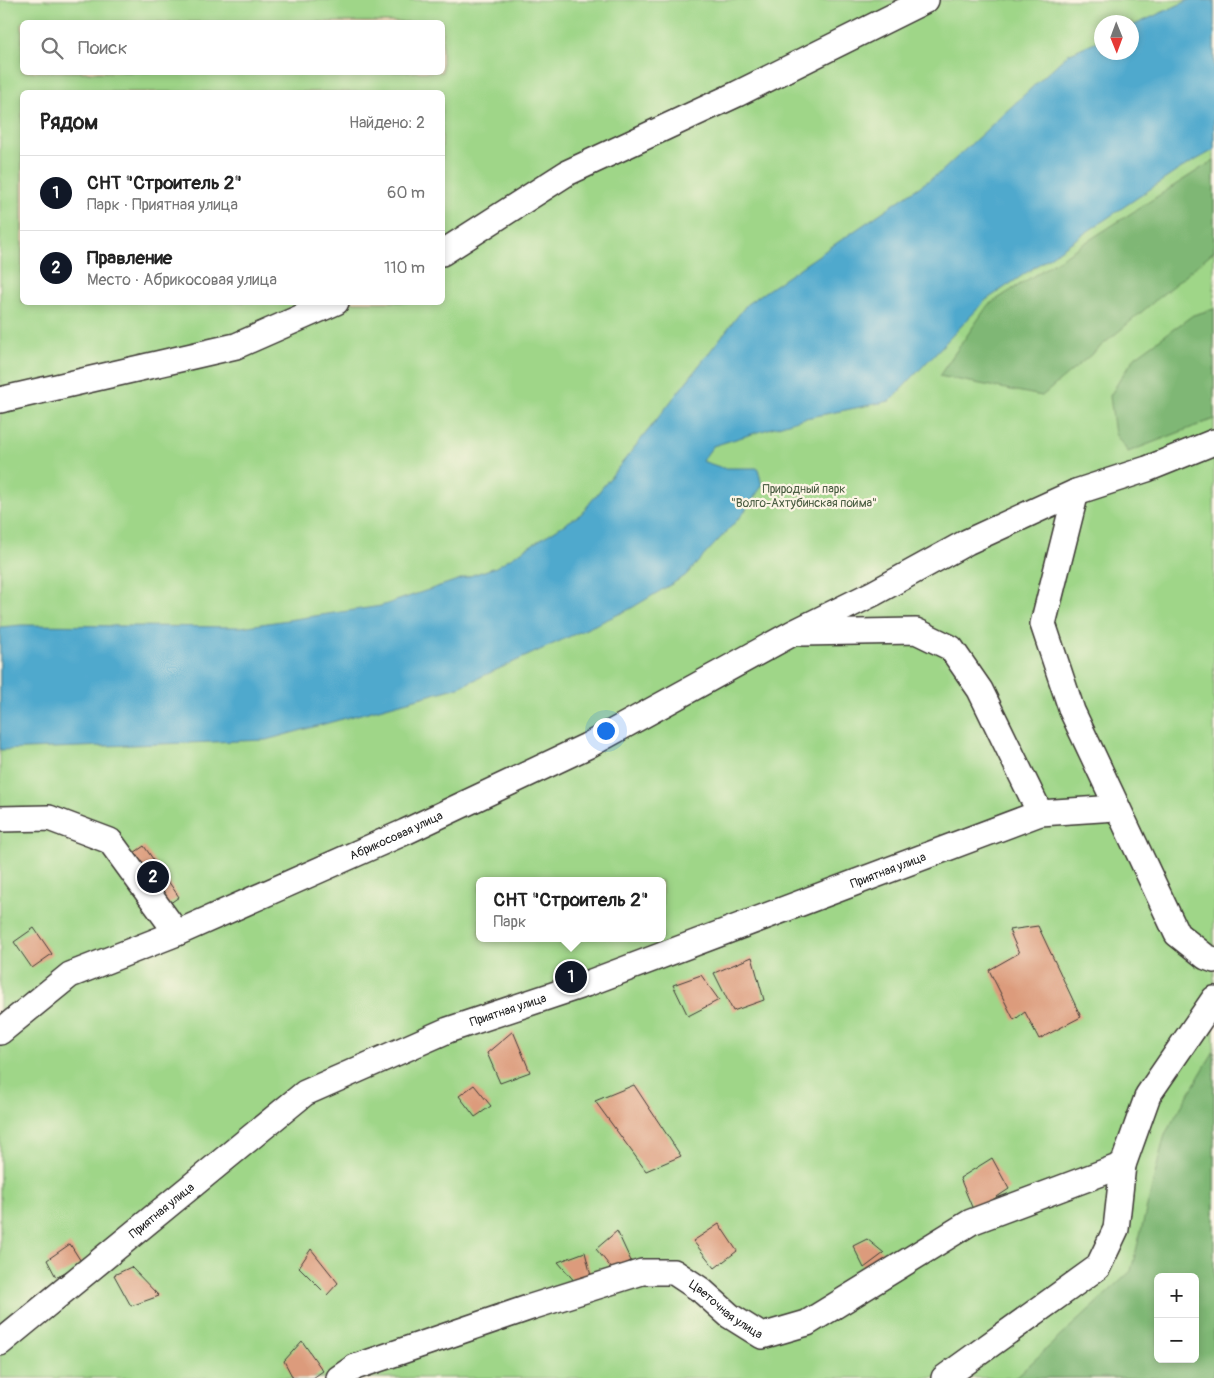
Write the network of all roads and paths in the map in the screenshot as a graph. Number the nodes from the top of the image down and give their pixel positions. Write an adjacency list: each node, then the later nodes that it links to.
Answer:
1 (926, 0): 2 (street)
2 (445, 251)
3 (329, 305): 4 (street)
4 (0, 400)
5 (1214, 442): 6 (street, Абрикосовая улица)
6 (1076, 492): 7 (street, Абрикосовая улица); 8 (street)
7 (793, 633): 9 (street); 11 (street, Абрикосовая улица)
8 (1116, 808): 9 (street, Приятная улица); 12 (street)
9 (1040, 813): 16 (street, Приятная улица)
10 (0, 819): 11 (street)
11 (177, 933): 14 (street, Абрикосовая улица)
12 (1214, 960)
13 (1214, 999): 15 (street)
14 (0, 1032)
15 (1123, 1165): 17 (street, Цветочная улица); 18 (street)
16 (0, 1343)
17 (338, 1378)
18 (944, 1378)

